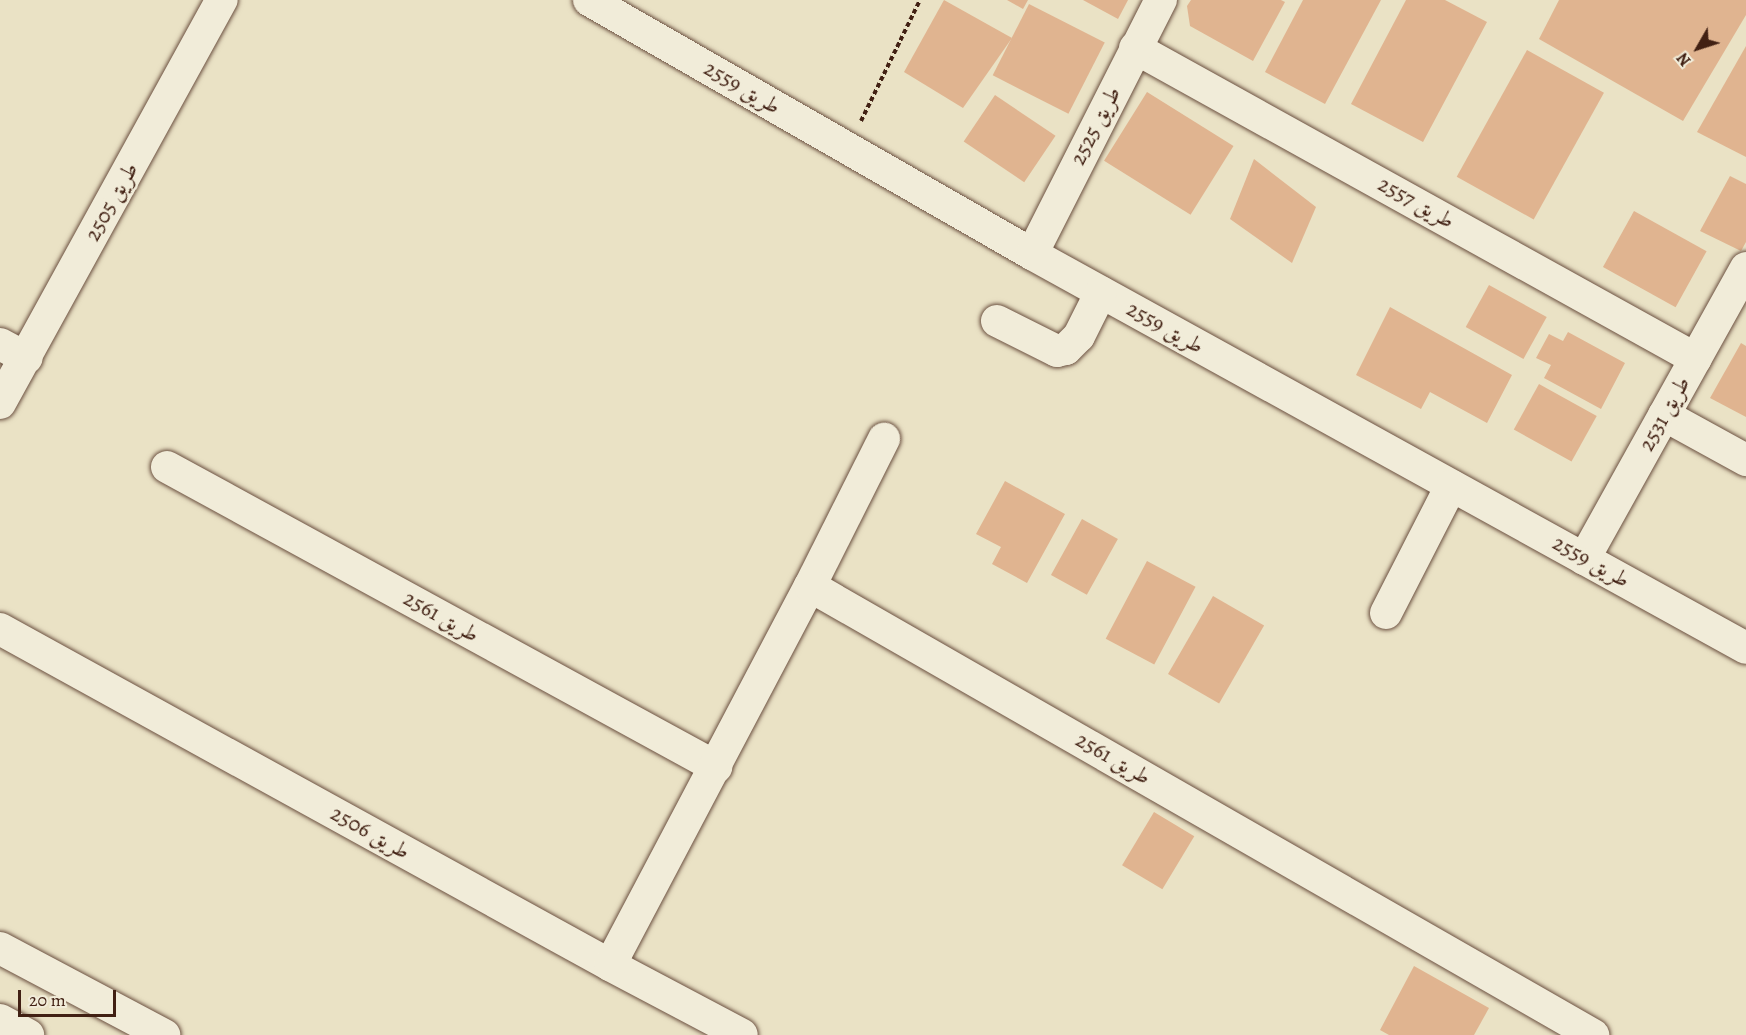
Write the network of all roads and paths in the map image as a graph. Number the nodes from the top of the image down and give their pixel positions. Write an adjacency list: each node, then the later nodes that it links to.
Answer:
1 (222, 0): 11 (street, طريق 2505)
2 (588, 0): 6 (street, طريق 2559)
3 (920, 0): 6 (path)
4 (1161, 0): 5 (street, طريق 2525)
5 (1135, 48): 7 (street, طريق 2525); 12 (street, طريق 2557)
6 (847, 148): 7 (street, طريق 2559)
7 (1032, 254): 9 (street, طريق 2559)
8 (1745, 272): 12 (street, طريق 2531)
9 (1101, 292): 10 (street); 18 (street, طريق 2559)
10 (997, 321)
11 (13, 351): 13 (street, طريق 2505)
12 (1696, 358): 14 (street, طريق 2531)
13 (0, 403)
14 (1664, 415): 16 (street); 19 (street, طريق 2531)
15 (884, 439): 20 (street)
16 (1746, 460)
17 (167, 467): 24 (street, طريق 2561)
18 (1451, 486): 19 (street, طريق 2559); 21 (street)
19 (1584, 559): 23 (street, طريق 2559)
20 (810, 586): 24 (street); 27 (street, طريق 2561)
21 (1386, 613)
22 (0, 629): 26 (street, طريق 2506)
23 (1746, 648)
24 (716, 767): 26 (street)
25 (0, 948): 28 (street)
26 (610, 965): 29 (street, طريق 2506)
27 (1561, 1027): 30 (street, طريق 2561)
28 (164, 1035)
29 (742, 1035)
30 (1593, 1035)

